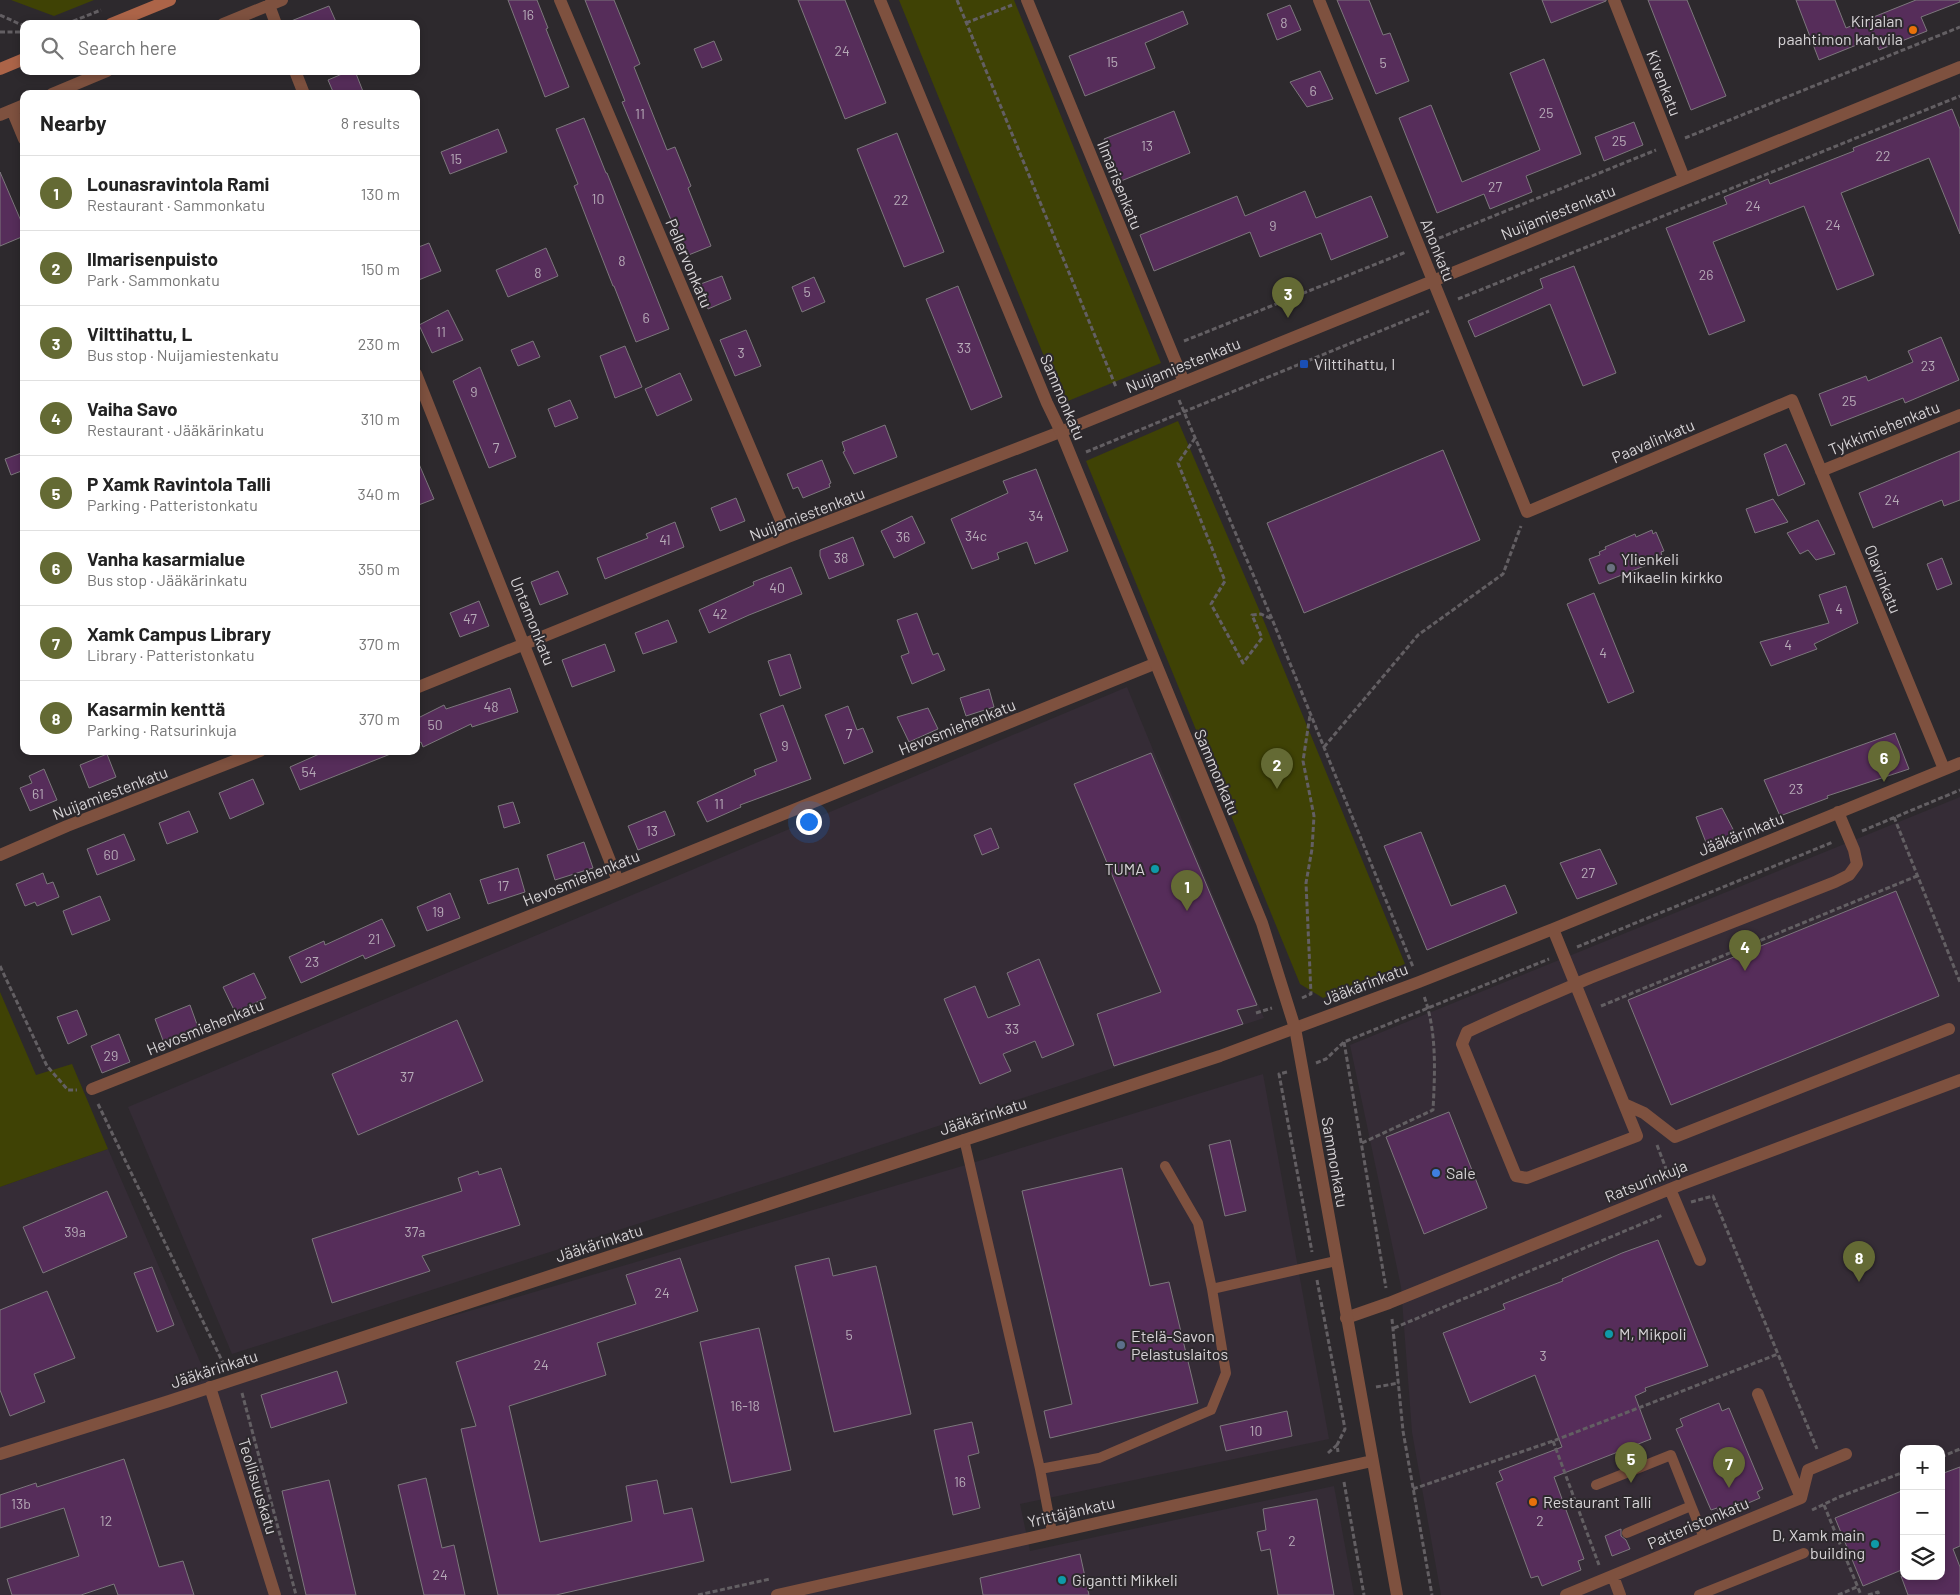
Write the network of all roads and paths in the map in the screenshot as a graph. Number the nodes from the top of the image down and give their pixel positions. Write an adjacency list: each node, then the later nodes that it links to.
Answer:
1 (170, 0): 13 (main road)
2 (282, 0): 9 (street)
3 (560, 0): 48 (street, Pellervonkatu)
4 (880, 0): 43 (street, Sammonkatu)
5 (957, 0): 16 (path)
6 (1319, 0): 33 (street, Ahonkatu)
7 (1614, 0): 31 (street, Kivenkatu)
8 (1022, 2): 16 (path); 37 (street, Ilmarisenkatu)
9 (268, 5): 14 (street); 15 (street)
10 (108, 7): 12 (path)
11 (0, 15): 17 (path)
12 (76, 20)
13 (121, 20)
14 (232, 20)
15 (274, 20)
16 (966, 23): 39 (path)
17 (20, 24)
18 (1960, 27): 31 (path)
19 (0, 32): 20 (path)
20 (20, 32)
21 (20, 61): 23 (main road)
22 (1960, 67): 32 (street, Nuijamiestenkatu)
23 (0, 69)
24 (97, 75): 26 (street)
25 (297, 75): 27 (street)
26 (62, 90)
27 (302, 90)
28 (1960, 96): 35 (path)
29 (18, 108): 30 (street)
30 (0, 115)
31 (1671, 144): 32 (street, Kivenkatu); 33 (path)
32 (1684, 178): 34 (street, Nuijamiestenkatu)
33 (1419, 246): 34 (street, Ahonkatu); 36 (path)
34 (1433, 280): 35 (street, Ahonkatu); 37 (street, Nuijamiestenkatu)
35 (1443, 306): 41 (path); 47 (street, Ahonkatu)
36 (1179, 344)
37 (1184, 382): 43 (street, Nuijamiestenkatu)
38 (420, 384): 50 (street, Untamonkatu)
39 (1116, 387)
40 (1792, 400): 46 (street, Olavinkatu); 47 (street, Paavalinkatu)
41 (1184, 412): 44 (path); 45 (path)
42 (1960, 415): 46 (street, Tykkimiehenkatu)
43 (1061, 432): 45 (street, Sammonkatu); 48 (street, Nuijamiestenkatu)
44 (1196, 437): 49 (path); 49 (path)
45 (1071, 458): 51 (street, Sammonkatu)
46 (1821, 471): 57 (street, Olavinkatu)
47 (1527, 512): 54 (path)
48 (788, 538): 50 (street, Nuijamiestenkatu)
49 (1272, 619): 53 (path)
50 (524, 644): 52 (street, Nuijamiestenkatu); 64 (street, Untamonkatu)
51 (1154, 664): 64 (street, Hevosmiehenkatu); 74 (street, Sammonkatu)
52 (420, 686)
53 (1310, 714): 54 (path); 71 (path)
54 (1324, 747): 68 (path)
55 (250, 755): 62 (street, Nuijamiestenkatu)
56 (1960, 763): 57 (street, Jääkärinkatu)
57 (1944, 769): 59 (street, Jääkärinkatu)
58 (1960, 790): 60 (path)
59 (1838, 812): 61 (street); 65 (street, Jääkärinkatu)
60 (1894, 817): 61 (path); 63 (path)
61 (1848, 836): 66 (path); 70 (street)
62 (0, 855)
63 (1917, 876): 69 (path); 72 (path)
64 (618, 881): 78 (street, Hevosmiehenkatu)
65 (1553, 929): 66 (street); 68 (street, Jääkärinkatu)
66 (1562, 953): 70 (street); 73 (path)
67 (0, 966): 78 (path)
68 (1419, 982): 74 (street, Jääkärinkatu)
69 (1960, 982)
70 (1575, 984): 79 (street); 79 (street)
71 (1310, 994)
72 (1601, 1006)
73 (1428, 1008): 76 (path); 81 (path)
74 (1295, 1028): 76 (street, Sammonkatu); 80 (street, Jääkärinkatu)
75 (1949, 1029): 79 (street)
76 (1302, 1068): 86 (street, Sammonkatu); 87 (path)
77 (1960, 1080): 83 (street, Ratsurinkuja)
78 (92, 1089): 92 (path)
79 (1624, 1104)
80 (964, 1139): 92 (street, Jääkärinkatu); 103 (lane)
81 (1362, 1143)
82 (1165, 1166): 88 (lane)
83 (1670, 1189): 84 (street); 89 (street, Ratsurinkuja)
84 (1678, 1209): 85 (street); 90 (path); 91 (path)
85 (1700, 1260)
86 (1336, 1261): 87 (lane); 89 (street, Sammonkatu)
87 (1315, 1266): 88 (lane); 102 (path)
88 (1212, 1288): 103 (lane)
89 (1346, 1318): 100 (street, Sammonkatu)
90 (1394, 1328)
91 (1778, 1354): 95 (path); 101 (path)
92 (234, 1379): 93 (street, Jääkärinkatu); 118 (path)
93 (210, 1387): 97 (street, Jääkärinkatu); 117 (street, Teollisuuskatu)
94 (1758, 1394): 108 (street)
95 (1553, 1441): 106 (path); 115 (path)
96 (1960, 1449): 99 (path)
97 (0, 1454)
98 (1846, 1454): 101 (street)
99 (1945, 1455)
100 (1372, 1461): 102 (street, Yrittäjänkatu); 121 (street, Sammonkatu)
101 (1823, 1463): 108 (street)
102 (1341, 1468): 111 (street, Yrittäjänkatu); 120 (path)
103 (1040, 1469): 111 (lane)
104 (1900, 1474): 107 (path)
105 (1596, 1485): 110 (lane)
106 (1413, 1490)
107 (1839, 1497)
108 (1801, 1498): 113 (street, Patteristonkatu)
109 (1824, 1505): 116 (path)
110 (1691, 1506): 112 (lane); 113 (lane)
111 (1052, 1532): 119 (street, Yrittäjänkatu)
112 (1627, 1533)
113 (1704, 1538): 115 (street, Patteristonkatu)
114 (1804, 1553): 124 (lane)
115 (1609, 1578): 122 (street, Patteristonkatu); 123 (street)
116 (1857, 1587): 125 (path); 126 (path)
117 (275, 1595)
118 (296, 1595)
119 (777, 1595)
120 (1364, 1595)
121 (1397, 1595)
122 (1566, 1595)
123 (1620, 1595)
124 (1699, 1595)
125 (1838, 1595)
126 (1860, 1595)
127 (1868, 1595): 128 (path)
128 (1879, 1595)

